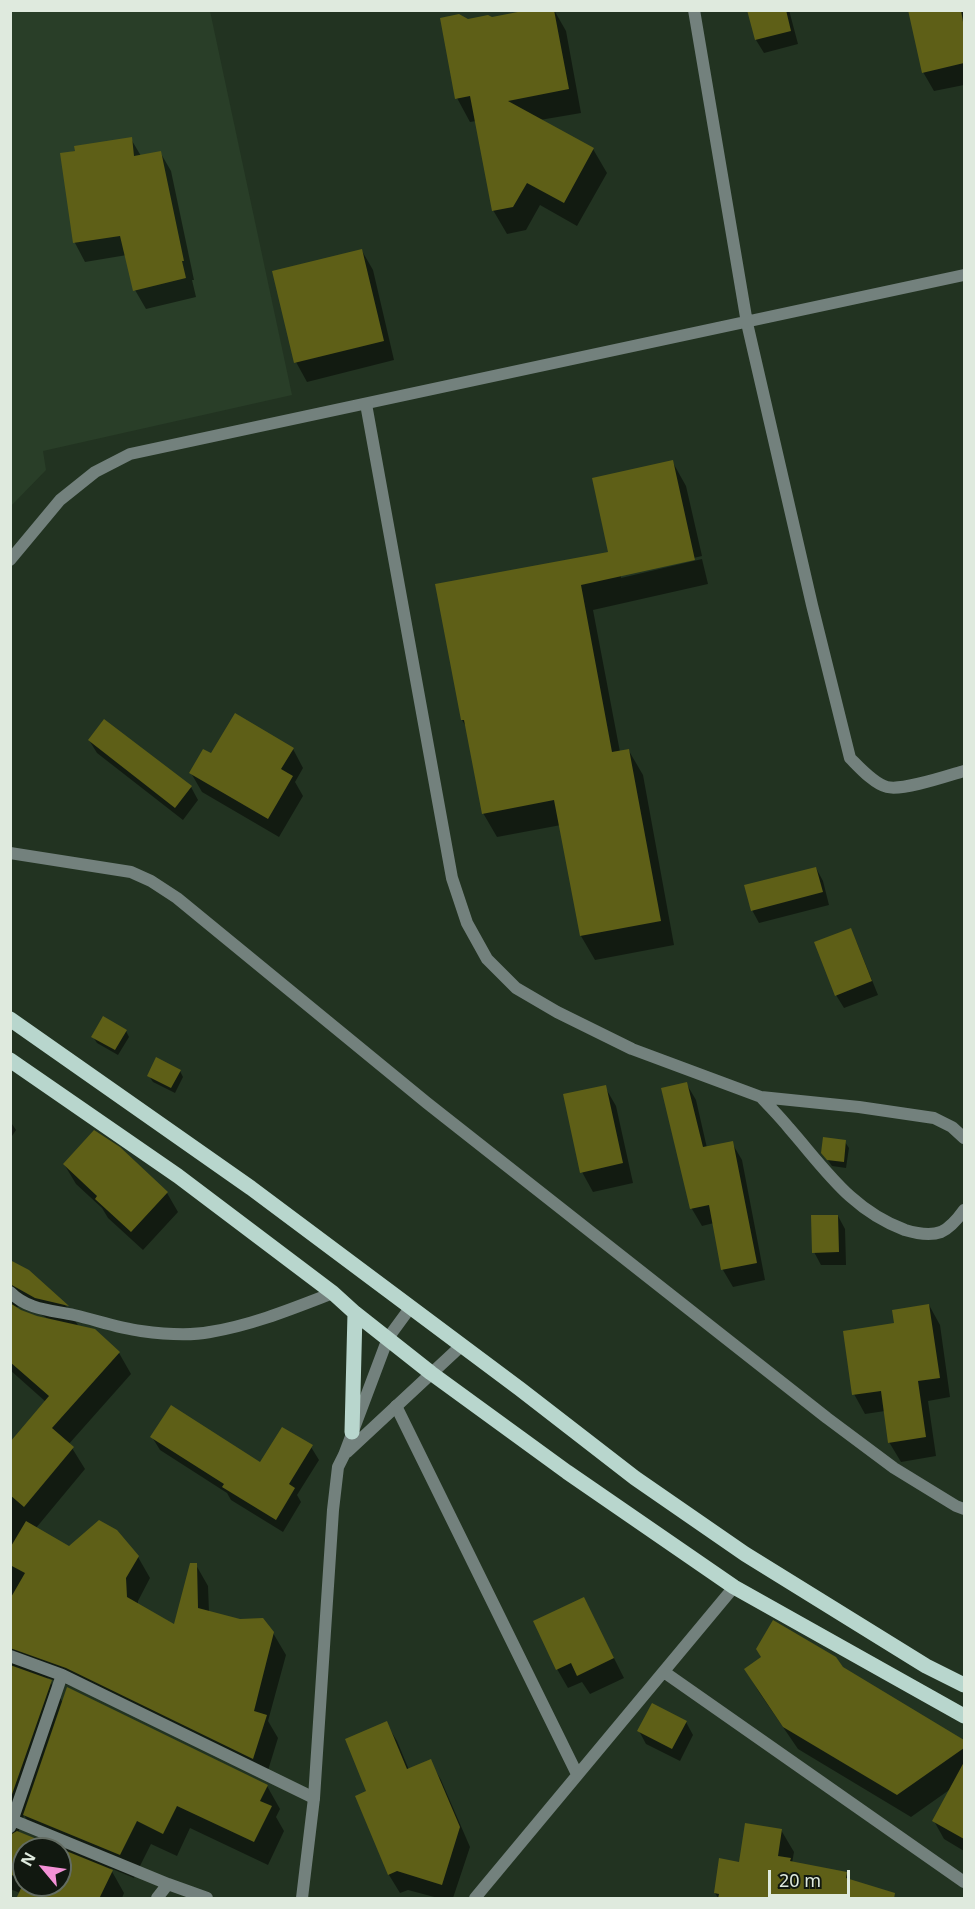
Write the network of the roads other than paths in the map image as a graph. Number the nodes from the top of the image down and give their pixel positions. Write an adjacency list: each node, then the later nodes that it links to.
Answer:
1 (694, 10): 3 (street)
2 (964, 275): 3 (street)
3 (747, 323): 4 (street); 6 (street)
4 (366, 404): 5 (street); 10 (street)
5 (10, 560)
6 (964, 771)
7 (10, 853): 23 (street)
8 (10, 1019): 15 (main road)
9 (10, 1060): 14 (main road)
10 (761, 1097): 11 (street); 12 (street)
11 (964, 1138)
12 (964, 1210)
13 (10, 1292): 14 (street)
14 (333, 1293): 16 (main road)
15 (410, 1308): 17 (street); 18 (main road)
16 (355, 1313): 17 (main road); 21 (main road)
17 (388, 1338): 19 (main road); 21 (street)
18 (461, 1346): 19 (street); 28 (main road)
19 (431, 1373): 20 (street); 24 (main road)
20 (396, 1406): 22 (street); 30 (street)
21 (352, 1432): 22 (street)
22 (344, 1455): 31 (street)
23 (964, 1509)
24 (734, 1587): 26 (street); 29 (main road)
25 (10, 1656): 27 (street)
26 (664, 1672): 30 (street); 33 (street)
27 (62, 1675): 31 (street); 32 (street)
28 (964, 1685)
29 (964, 1716)
30 (577, 1774): 38 (street)
31 (314, 1798): 37 (street)
32 (12, 1822): 34 (street)
33 (964, 1882)
34 (168, 1884): 35 (street); 36 (street)
35 (157, 1899)
36 (207, 1899)
37 (303, 1899)
38 (475, 1899)

